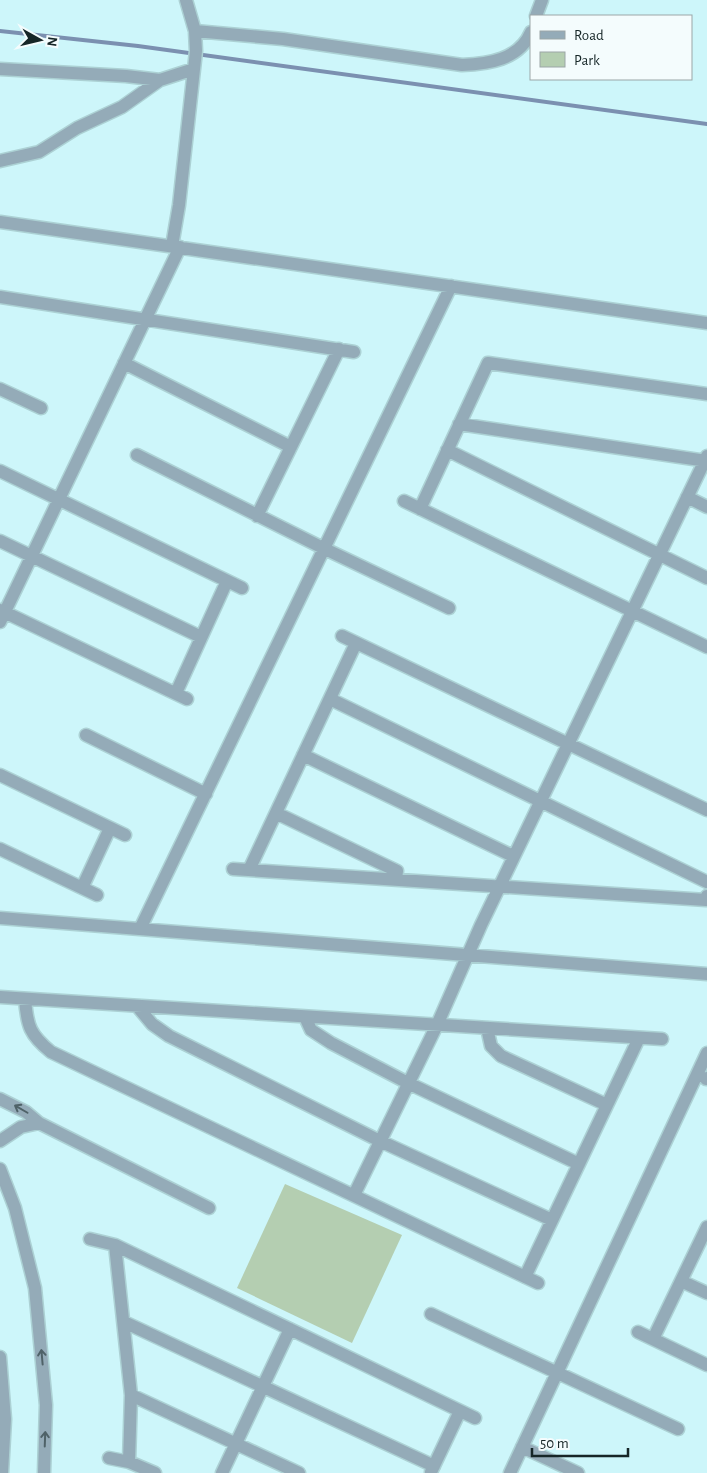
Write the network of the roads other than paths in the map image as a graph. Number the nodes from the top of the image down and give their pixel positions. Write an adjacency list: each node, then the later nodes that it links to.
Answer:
1 (186, 0): 4 (street)
2 (542, 0): 3 (street)
3 (536, 15)
4 (195, 31): 5 (street); 7 (street)
5 (530, 33)
6 (0, 69): 8 (street)
7 (194, 69): 8 (street); 11 (street)
8 (160, 80): 9 (street)
9 (0, 162)
10 (0, 222): 11 (street)
11 (176, 247): 12 (street); 14 (street)
12 (451, 286): 15 (street); 35 (street)
13 (0, 297): 14 (street)
14 (146, 318): 16 (street); 18 (street)
15 (707, 323)
16 (339, 350): 17 (street); 23 (street)
17 (354, 352)
18 (124, 363): 23 (street); 29 (street)
19 (0, 389): 21 (street)
20 (707, 394): 22 (street)
21 (41, 408)
22 (459, 424): 24 (street); 26 (street)
23 (291, 447): 33 (street)
24 (448, 450): 32 (street); 36 (street)
25 (137, 455): 33 (street)
26 (706, 459): 28 (street)
27 (0, 471): 29 (street)
28 (687, 497): 31 (street); 36 (street)
29 (59, 500): 37 (street); 39 (street)
30 (404, 501): 32 (street)
31 (707, 507)
32 (420, 509): 42 (street)
33 (257, 516): 35 (street)
34 (0, 540): 37 (street)
35 (324, 549): 41 (street); 55 (street)
36 (659, 555): 38 (street); 42 (street)
37 (32, 556): 43 (street); 45 (street)
38 (707, 578)
39 (227, 580): 40 (street); 45 (street)
40 (242, 588)
41 (449, 608)
42 (631, 612): 47 (street); 52 (street)
43 (2, 615): 48 (street)
44 (342, 636): 46 (street)
45 (201, 637): 48 (street)
46 (356, 643): 50 (street); 52 (street)
47 (707, 647)
48 (176, 693): 49 (street)
49 (188, 699)
50 (330, 699): 53 (street); 56 (street)
51 (86, 735): 55 (street)
52 (568, 744): 56 (street); 57 (street)
53 (303, 755): 58 (street); 62 (street)
54 (0, 775): 59 (street)
55 (206, 794): 72 (street)
56 (540, 801): 62 (street); 66 (street)
57 (707, 810)
58 (276, 813): 64 (street); 65 (street)
59 (110, 828): 60 (street); 68 (street)
60 (125, 835)
61 (0, 849): 68 (street)
62 (514, 856): 67 (street)
63 (233, 869): 64 (street)
64 (250, 870): 65 (street)
65 (396, 879): 67 (street)
66 (707, 882)
67 (500, 886): 70 (street); 73 (street)
68 (82, 888): 69 (street)
69 (97, 896)
70 (707, 896)
71 (0, 918): 72 (street)
72 (140, 929): 73 (street)
73 (468, 956): 74 (street); 79 (street)
74 (707, 974)
75 (0, 997): 76 (street)
76 (24, 999): 77 (street); 93 (street)
77 (137, 1006): 78 (street); 90 (street)
78 (305, 1017): 79 (street); 85 (street)
79 (437, 1025): 80 (street); 85 (street)
80 (487, 1028): 81 (street); 87 (street)
81 (638, 1038): 82 (street); 87 (street)
82 (662, 1040)
83 (707, 1054): 84 (street)
84 (704, 1078): 110 (street)
85 (408, 1083): 90 (street); 91 (street)
86 (0, 1099): 88 (street, one-way to 86)
87 (606, 1105): 91 (street)
88 (39, 1123): 89 (street); 94 (street)
89 (0, 1141)
90 (380, 1141): 93 (street); 95 (street)
91 (579, 1164): 95 (street)
92 (0, 1169): 122 (street, one-way to 92)
93 (354, 1195): 99 (street)
94 (209, 1208)
95 (552, 1220): 99 (street)
96 (707, 1228): 100 (street)
97 (90, 1239): 98 (street)
98 (115, 1245): 104 (street); 105 (street)
99 (525, 1277): 101 (street)
100 (681, 1281): 102 (street); 107 (street)
101 (538, 1283)
102 (707, 1293)
103 (431, 1314): 110 (street)
104 (124, 1322): 111 (street); 112 (street)
105 (290, 1330): 111 (street); 113 (street)
106 (638, 1332): 107 (street)
107 (653, 1339): 109 (street)
108 (0, 1357): 121 (street)
109 (707, 1365)
110 (557, 1372): 115 (street); 117 (street)
111 (264, 1386): 116 (street); 120 (street)
112 (131, 1395): 116 (street); 119 (street)
113 (460, 1411): 114 (street); 120 (street)
114 (475, 1418)
115 (678, 1429)
116 (236, 1443): 124 (street); 125 (street)
117 (522, 1447): 126 (street); 127 (street)
118 (109, 1458): 119 (street)
119 (129, 1462): 123 (street)
120 (433, 1470)
121 (2, 1473)
122 (44, 1473)
123 (155, 1473)
124 (222, 1473)
125 (299, 1473)
126 (510, 1473)
127 (578, 1473)

